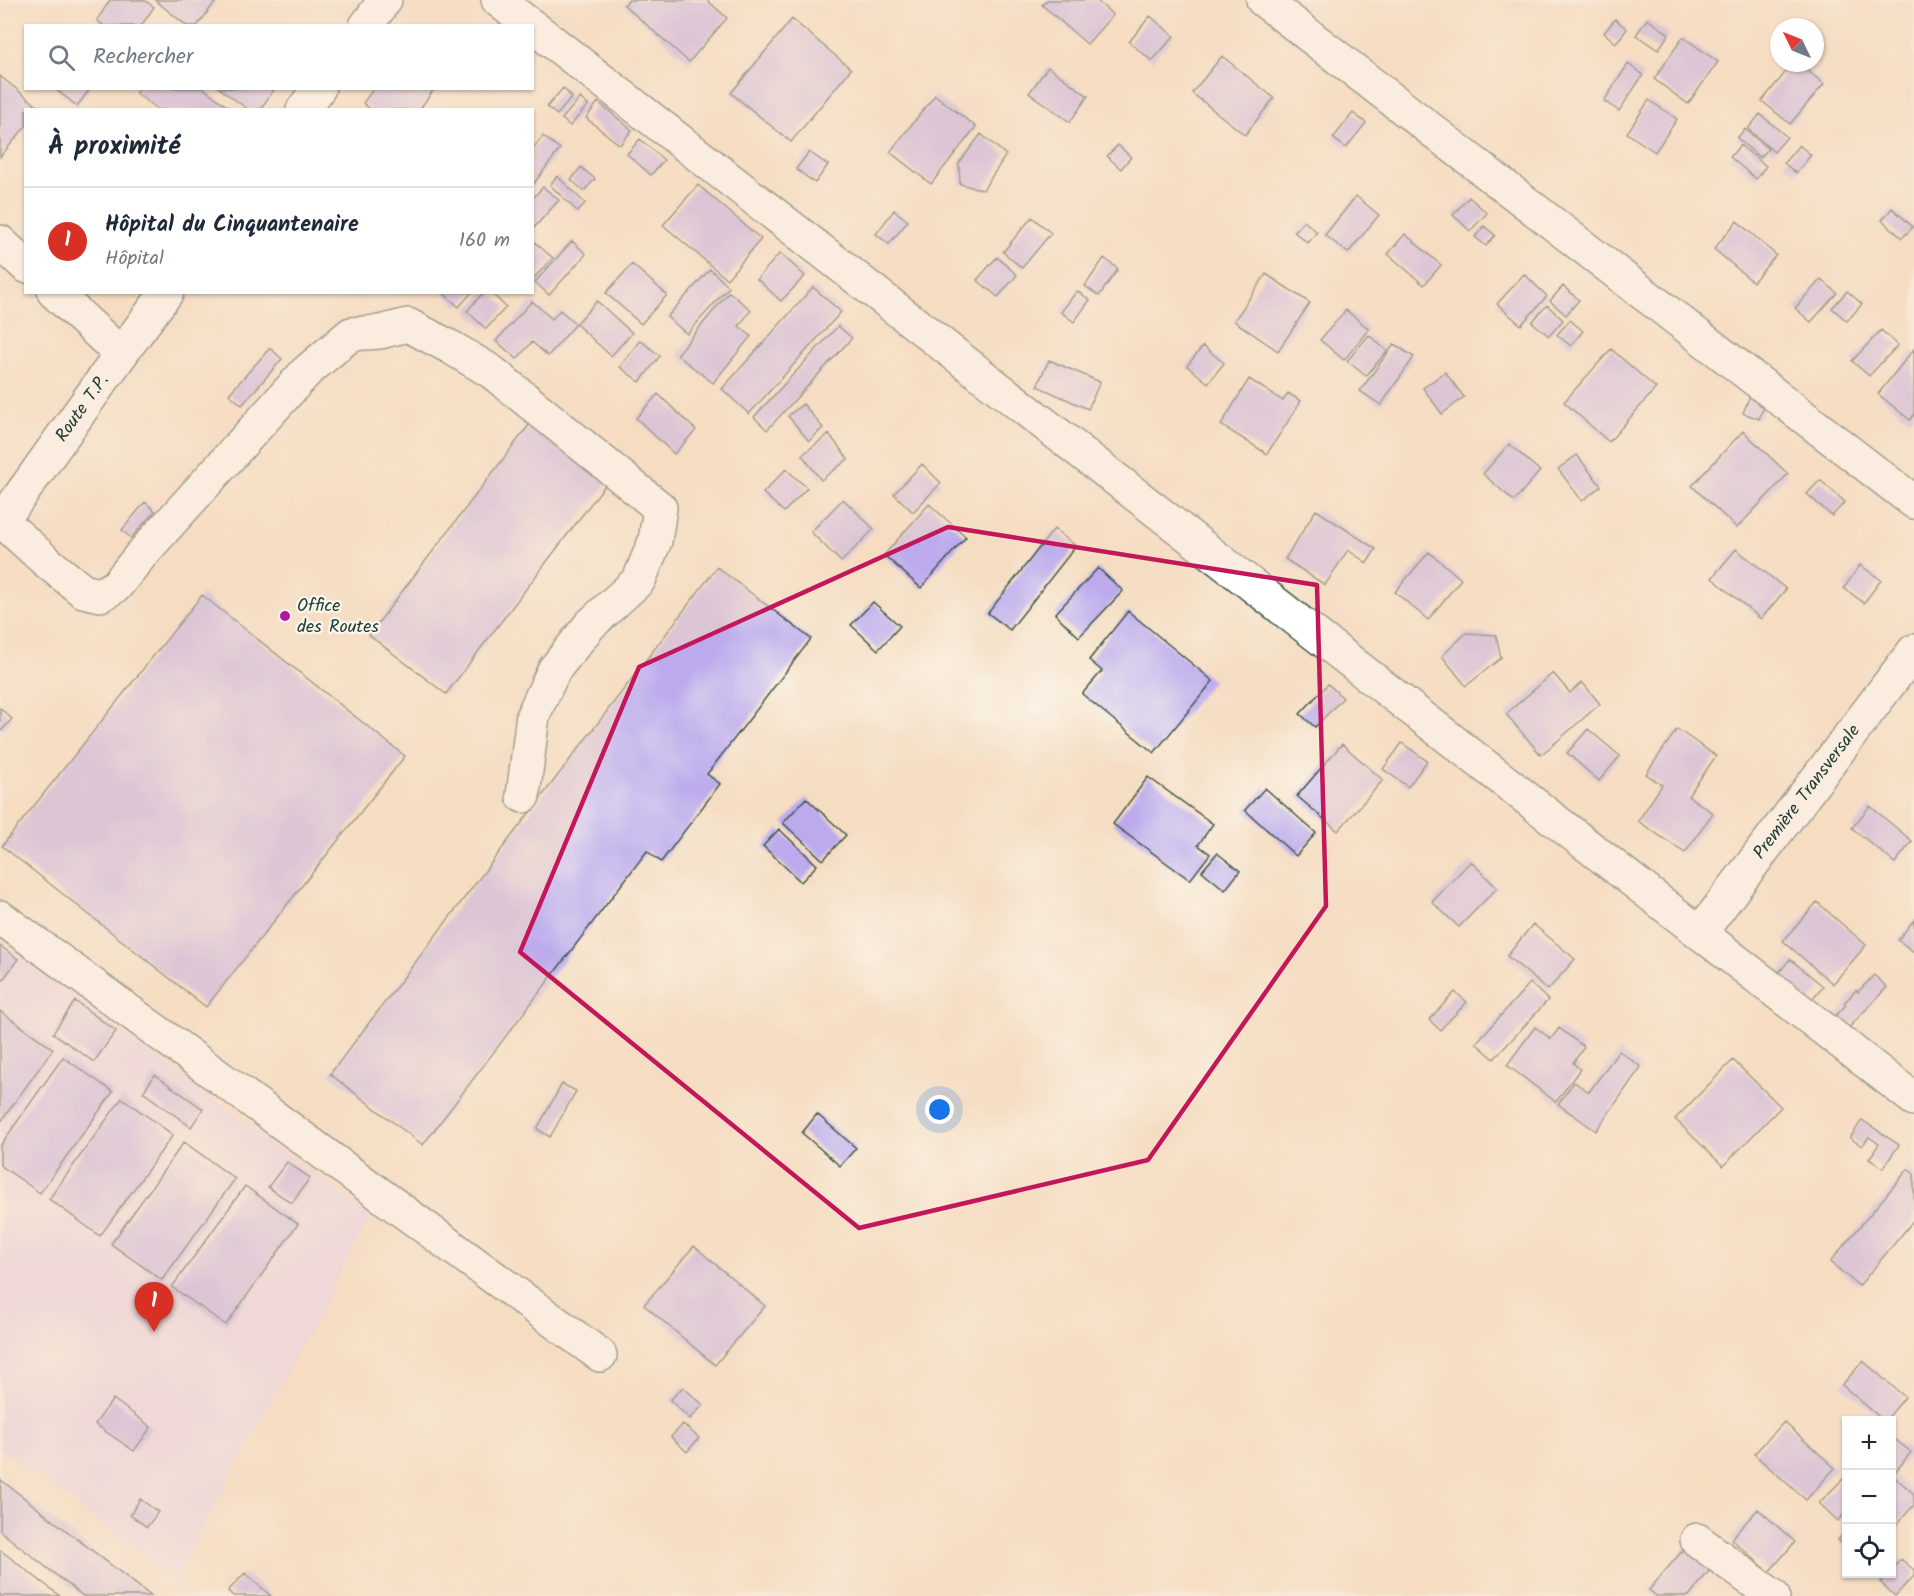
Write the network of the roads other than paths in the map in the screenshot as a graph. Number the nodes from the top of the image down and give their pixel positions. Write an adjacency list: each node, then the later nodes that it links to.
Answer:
1 (385, 0): 4 (street)
2 (498, 0): 5 (street)
3 (1263, 0): 14 (street)
4 (367, 24)
5 (529, 24)
6 (534, 28): 19 (street)
7 (318, 90): 8 (street)
8 (304, 108)
9 (0, 242): 10 (street)
10 (24, 264)
11 (56, 294): 13 (street)
12 (165, 294): 13 (street, Route T.P.)
13 (120, 354): 15 (street, Route T.P.)
14 (1914, 502)
15 (1, 523): 17 (street)
16 (1914, 651): 19 (street, Première Transversale)
17 (524, 796)
18 (0, 917): 21 (street)
19 (1700, 933): 20 (street)
20 (1914, 1099)
21 (600, 1355)
22 (1697, 1540): 23 (street)
23 (1773, 1596)

